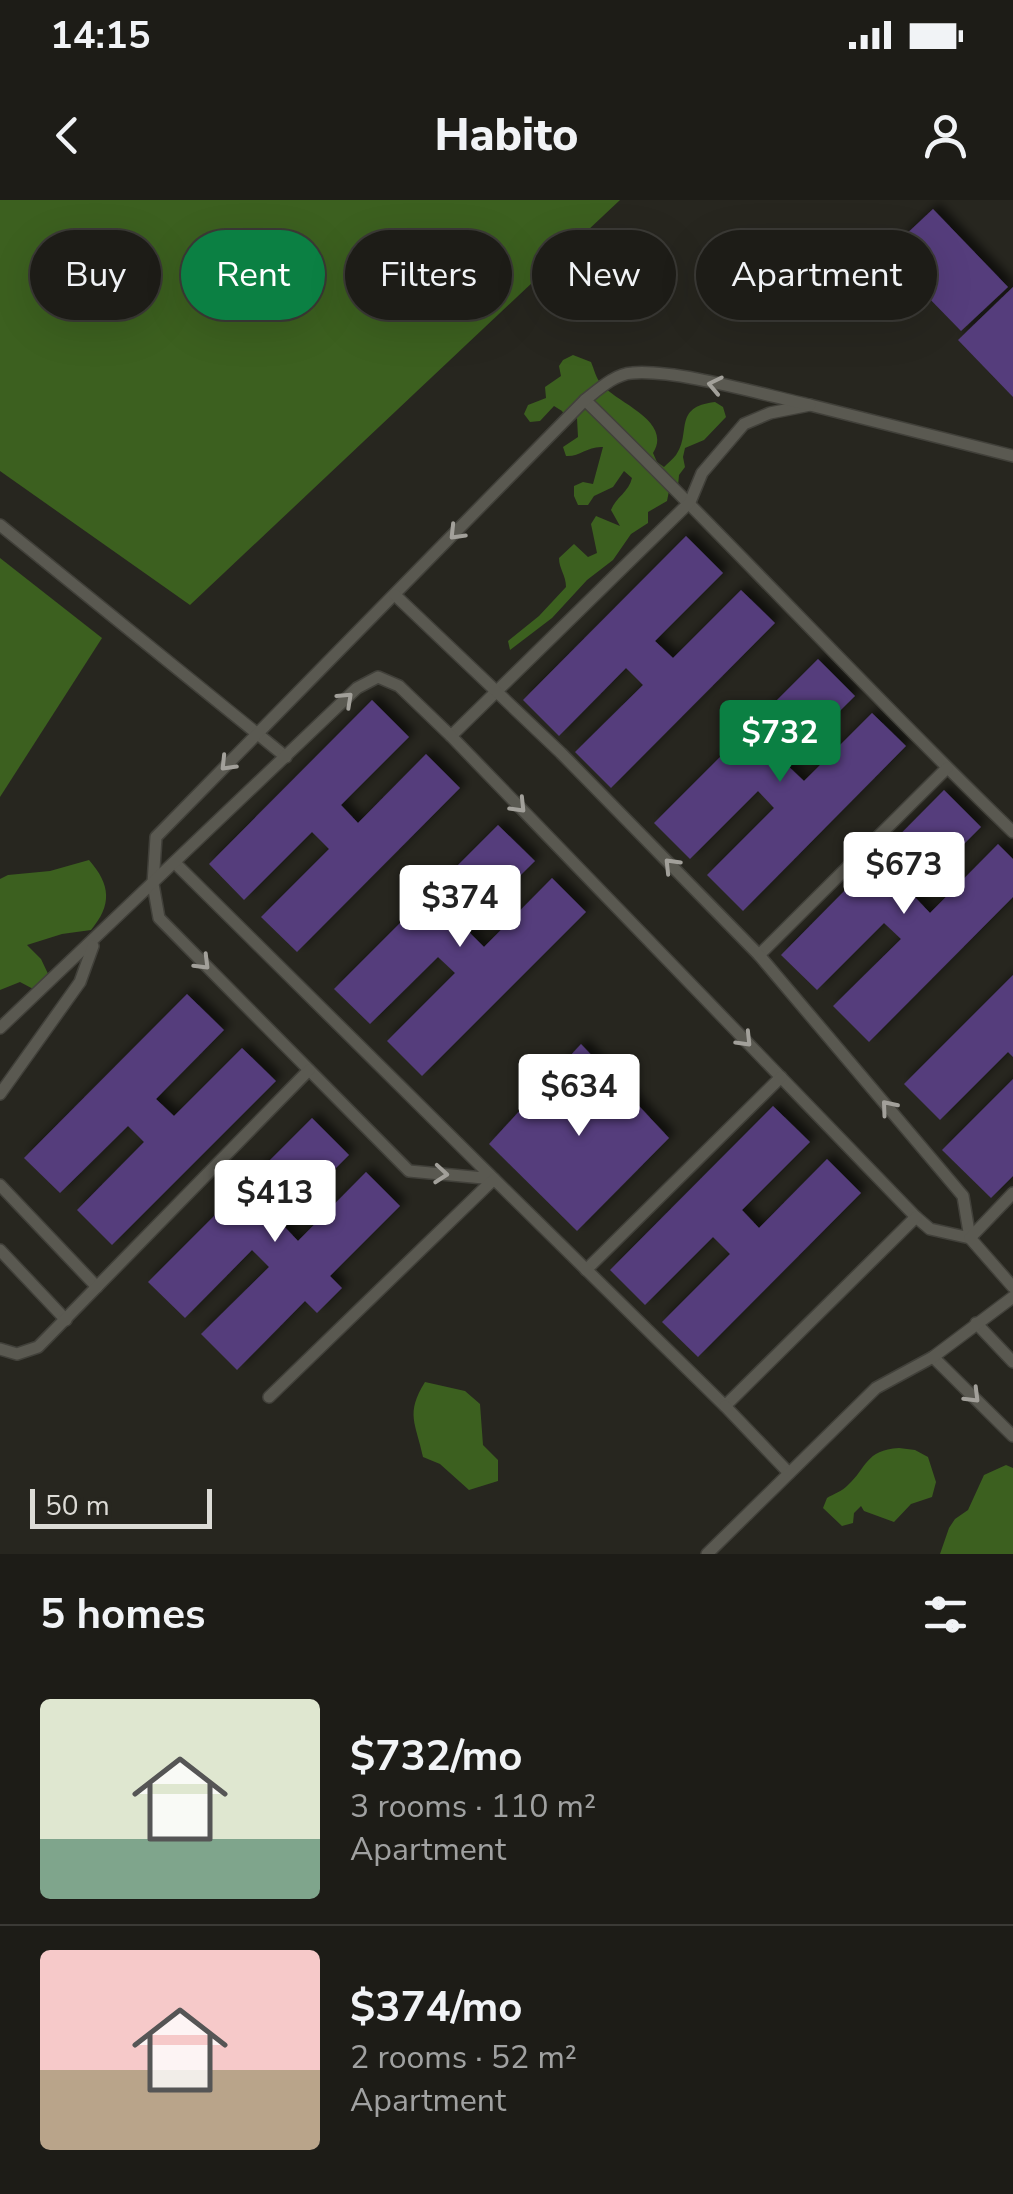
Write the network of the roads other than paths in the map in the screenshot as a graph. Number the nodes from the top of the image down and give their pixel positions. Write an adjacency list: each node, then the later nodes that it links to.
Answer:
1 (585, 400): 2 (lane, one-way to 1); 4 (lane); 6 (lane, one-way to 6)
2 (810, 405): 3 (lane); 4 (lane)
3 (1013, 456)
4 (690, 502): 7 (lane); 11 (lane)
5 (0, 526): 8 (lane)
6 (396, 595): 7 (lane); 8 (lane)
7 (495, 691): 9 (lane); 16 (lane, one-way to 7)
8 (256, 734): 10 (lane); 14 (lane, one-way to 14)
9 (451, 736): 10 (lane, one-way to 9); 19 (lane, one-way to 19)
10 (286, 757): 13 (lane)
11 (946, 768): 12 (lane); 16 (lane)
12 (1013, 832)
13 (175, 864): 14 (lane); 21 (lane)
14 (153, 884): 15 (lane); 18 (lane, one-way to 18)
15 (94, 941): 17 (lane); 20 (lane)
16 (759, 955): 25 (lane, one-way to 16)
17 (0, 1028)
18 (308, 1070): 21 (lane, one-way to 21); 28 (lane)
19 (781, 1077): 24 (lane); 27 (lane)
20 (0, 1094)
21 (494, 1179): 27 (lane); 36 (lane)
22 (0, 1185): 28 (lane)
23 (1013, 1193): 25 (lane)
24 (916, 1217): 25 (lane); 37 (lane)
25 (970, 1238): 29 (lane)
26 (0, 1250): 31 (lane)
27 (586, 1270): 37 (lane)
28 (98, 1287): 31 (lane)
29 (1013, 1287)
30 (1013, 1298): 32 (lane)
31 (66, 1320): 33 (lane)
32 (976, 1323): 34 (lane); 35 (lane)
33 (0, 1349)
34 (933, 1356): 38 (lane, one-way to 38); 39 (lane)
35 (1013, 1362)
36 (269, 1397)
37 (725, 1406): 39 (lane)
38 (1013, 1436)
39 (789, 1473): 40 (lane)
40 (706, 1554)

